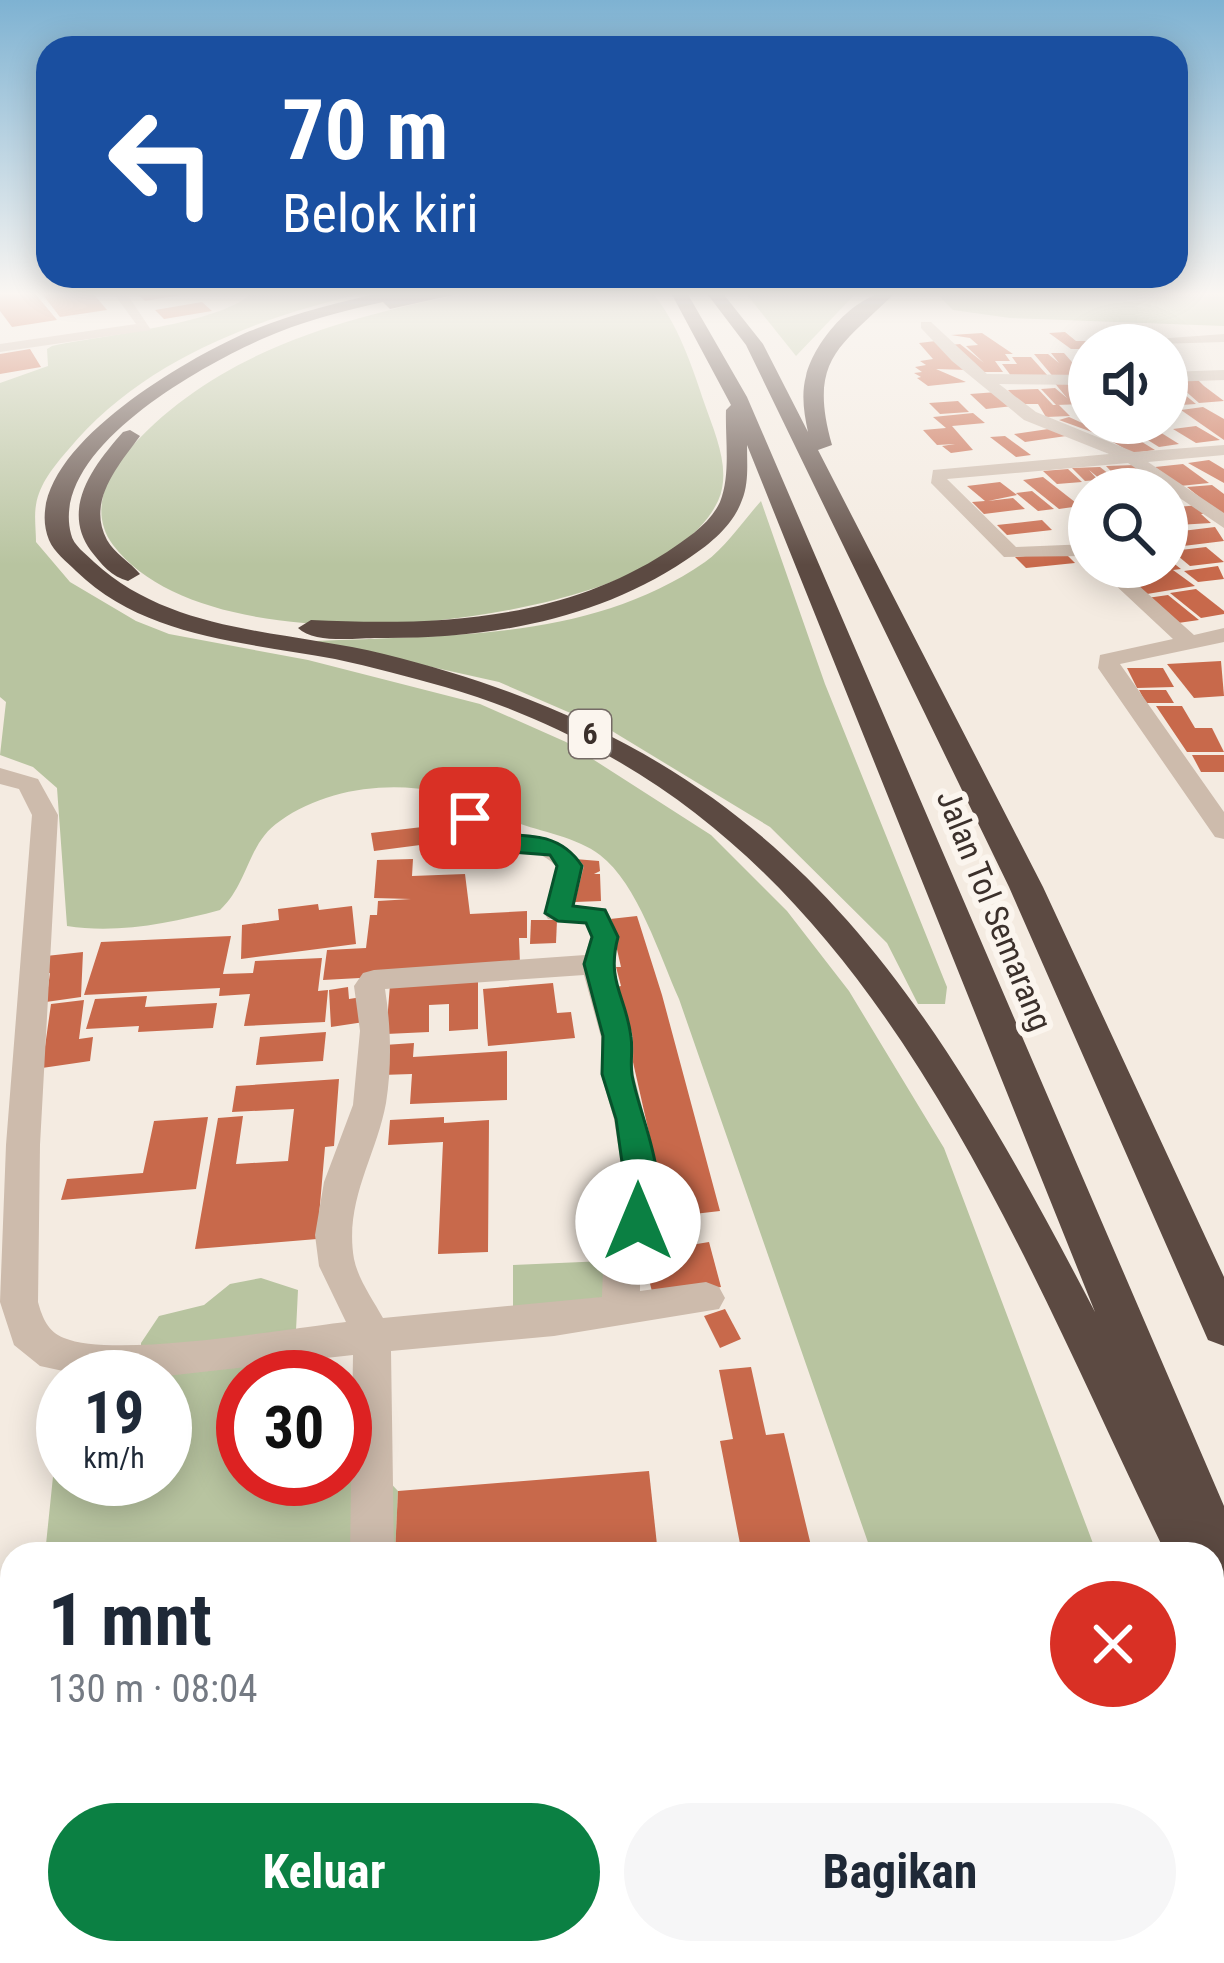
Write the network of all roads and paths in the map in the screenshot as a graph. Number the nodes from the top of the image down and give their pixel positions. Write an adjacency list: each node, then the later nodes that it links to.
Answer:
1 (171, 383): 25 (highway, 6)
2 (199, 383): 7 (highway)
3 (729, 383): 7 (highway, Jalan Tol Semarang)
4 (773, 383): 11 (highway, Jalan Tol Semarang)
5 (812, 383): 11 (highway)
6 (988, 383): 9 (street)
7 (737, 397): 26 (highway, Jalan Tol Semarang)
8 (1224, 450): 9 (street)
9 (1130, 458): 10 (street); 12 (street)
10 (1224, 522)
11 (854, 546): 22 (highway, Jalan Tol Semarang)
12 (1068, 551)
13 (1129, 588): 15 (street)
14 (1224, 635): 15 (street)
15 (1188, 641): 18 (street)
16 (0, 776): 23 (street)
17 (470, 818): 19 (street)
18 (1218, 818)
19 (597, 964): 21 (street); 23 (street)
20 (706, 1298): 21 (street)
21 (621, 1310): 23 (street)
22 (1224, 1326)
23 (372, 1336): 24 (street)
24 (372, 1542)
25 (1186, 1542)
26 (1213, 1542)

